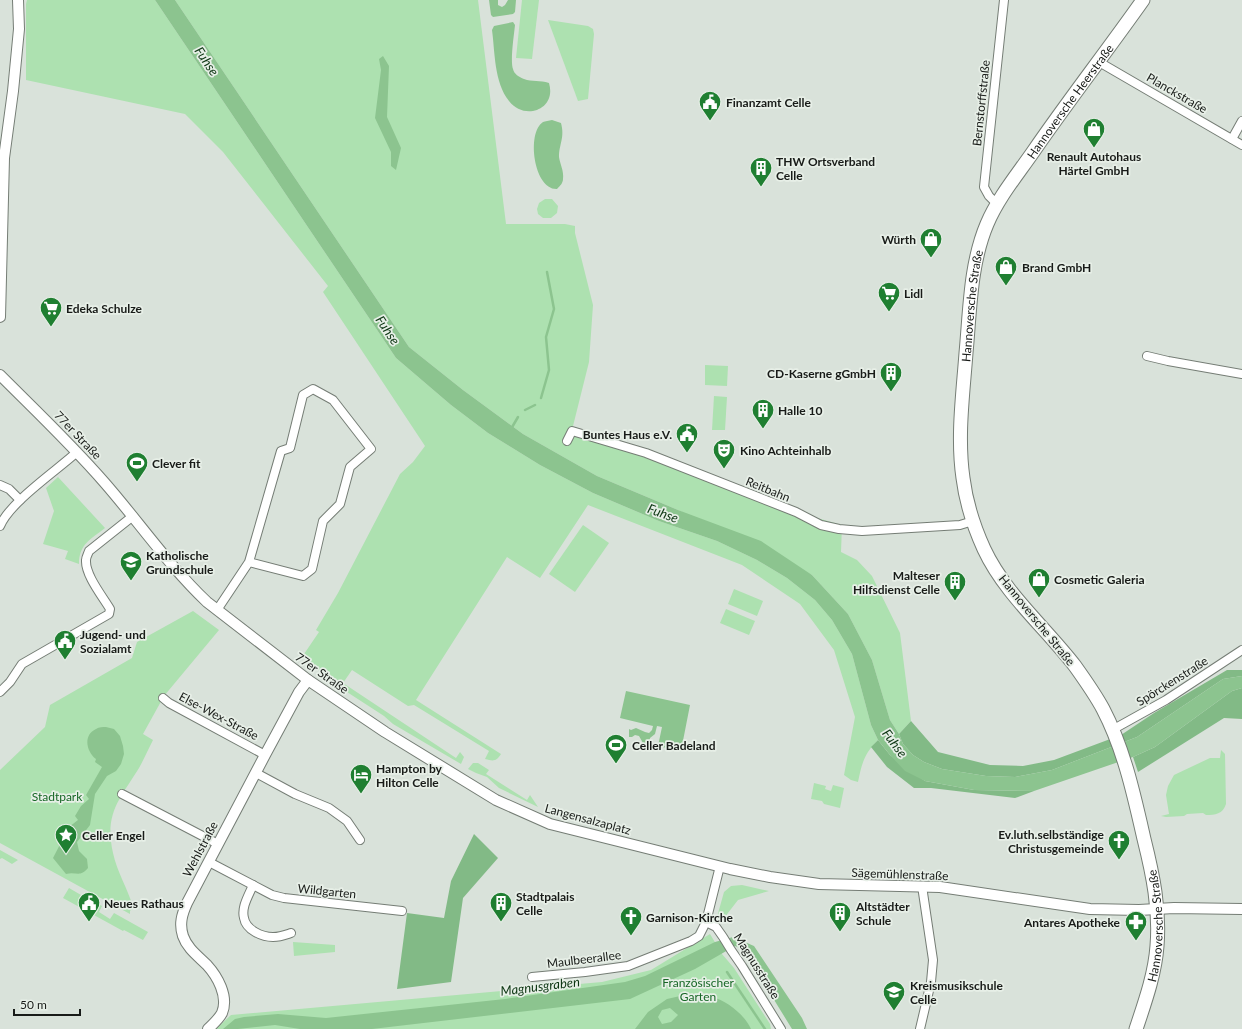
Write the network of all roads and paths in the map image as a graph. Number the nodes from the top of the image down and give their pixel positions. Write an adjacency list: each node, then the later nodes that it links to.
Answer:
1 (18, 0): 9 (street)
2 (1004, 0): 8 (street, Bernstorffstraße)
3 (1143, 0): 4 (main road, Hannoversche Heerstraße)
4 (1099, 62): 6 (street, Planckstraße); 8 (main road, Hannoversche Heerstraße)
5 (1242, 121): 6 (street)
6 (1232, 139): 7 (street, Planckstraße)
7 (1242, 145)
8 (997, 204): 18 (main road, Hannoversche Straße)
9 (0, 317)
10 (1147, 356): 11 (street)
11 (1242, 374)
12 (0, 375): 14 (street, 77er Straße)
13 (567, 441): 18 (street, Reitbahn)
14 (77, 452): 16 (street); 17 (street, 77er Straße)
15 (0, 486): 16 (street)
16 (20, 500): 19 (street)
17 (133, 516): 21 (street, 77er Straße); 24 (street)
18 (973, 521): 26 (main road, Hannoversche Straße)
19 (0, 526)
20 (249, 562): 20 (street); 21 (street)
21 (217, 610): 23 (street, 77er Straße)
22 (1242, 650): 26 (street, Spörckenstraße)
23 (308, 680): 27 (street, Wehlstraße); 30 (street, 77er Straße)
24 (0, 692)
25 (163, 698): 27 (street, Else-Wex-Straße)
26 (1113, 733): 38 (main road, Hannoversche Straße)
27 (265, 755): 28 (street, Wehlstraße)
28 (256, 773): 31 (street); 32 (street, Wehlstraße)
29 (122, 794): 32 (street)
30 (525, 814): 33 (street, Langensalzaplatz)
31 (360, 840)
32 (218, 844): 34 (street, Wehlstraße)
33 (644, 848): 35 (street, Sägemühlenstraße)
34 (209, 862): 36 (street, Wildgarten); 44 (street, Wehlstraße)
35 (720, 866): 37 (street, Sägemühlenstraße); 41 (street)
36 (253, 885): 40 (street, Wildgarten); 42 (street)
37 (922, 886): 38 (street, Sägemühlenstraße); 46 (street)
38 (1158, 909): 39 (street, Sägemühlenstraße); 47 (main road, Hannoversche Straße)
39 (1242, 909)
40 (402, 911)
41 (706, 922): 43 (street, Maulbeerallee); 45 (street, Magnusstraße)
42 (291, 933)
43 (532, 977)
44 (208, 1029)
45 (781, 1029)
46 (920, 1029)
47 (1136, 1029)

